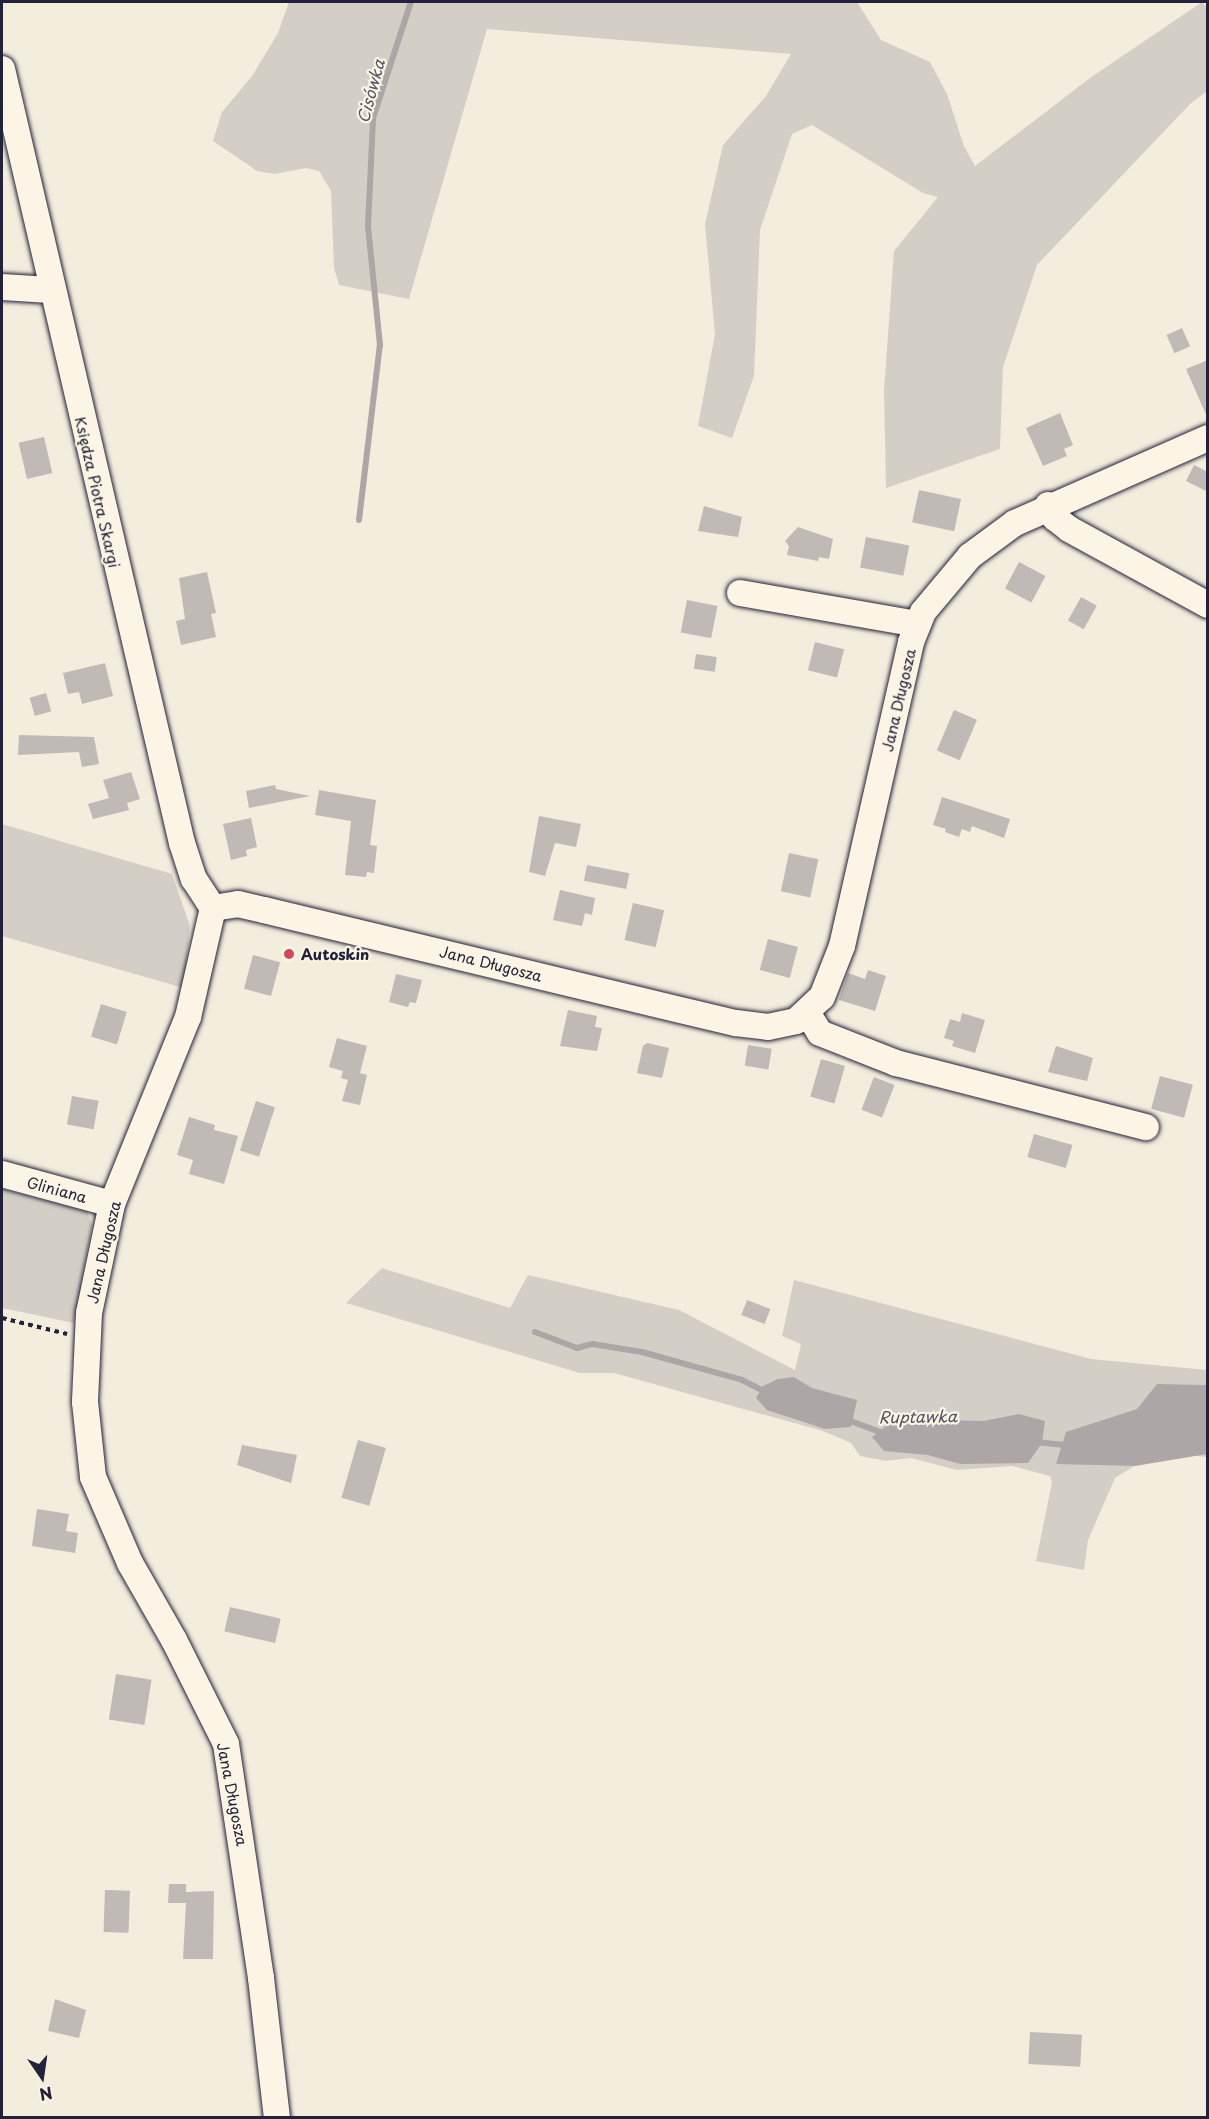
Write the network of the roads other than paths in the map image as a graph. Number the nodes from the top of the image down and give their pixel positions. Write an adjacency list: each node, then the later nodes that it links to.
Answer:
1 (2, 69): 3 (street, Księdza Piotra Skargi)
2 (2, 287): 3 (street)
3 (50, 290): 9 (street, Księdza Piotra Skargi)
4 (1208, 438): 5 (street, Jana Długosza)
5 (1048, 505): 7 (street); 8 (street, Jana Długosza)
6 (740, 593): 8 (street)
7 (1208, 605)
8 (917, 624): 10 (street, Jana Długosza)
9 (213, 908): 10 (street, Jana Długosza); 13 (street, Jana Długosza)
10 (808, 1014): 11 (street)
11 (1146, 1127)
12 (2, 1174): 13 (street, Gliniana)
13 (112, 1204): 14 (street, Jana Długosza)
14 (277, 2118)

